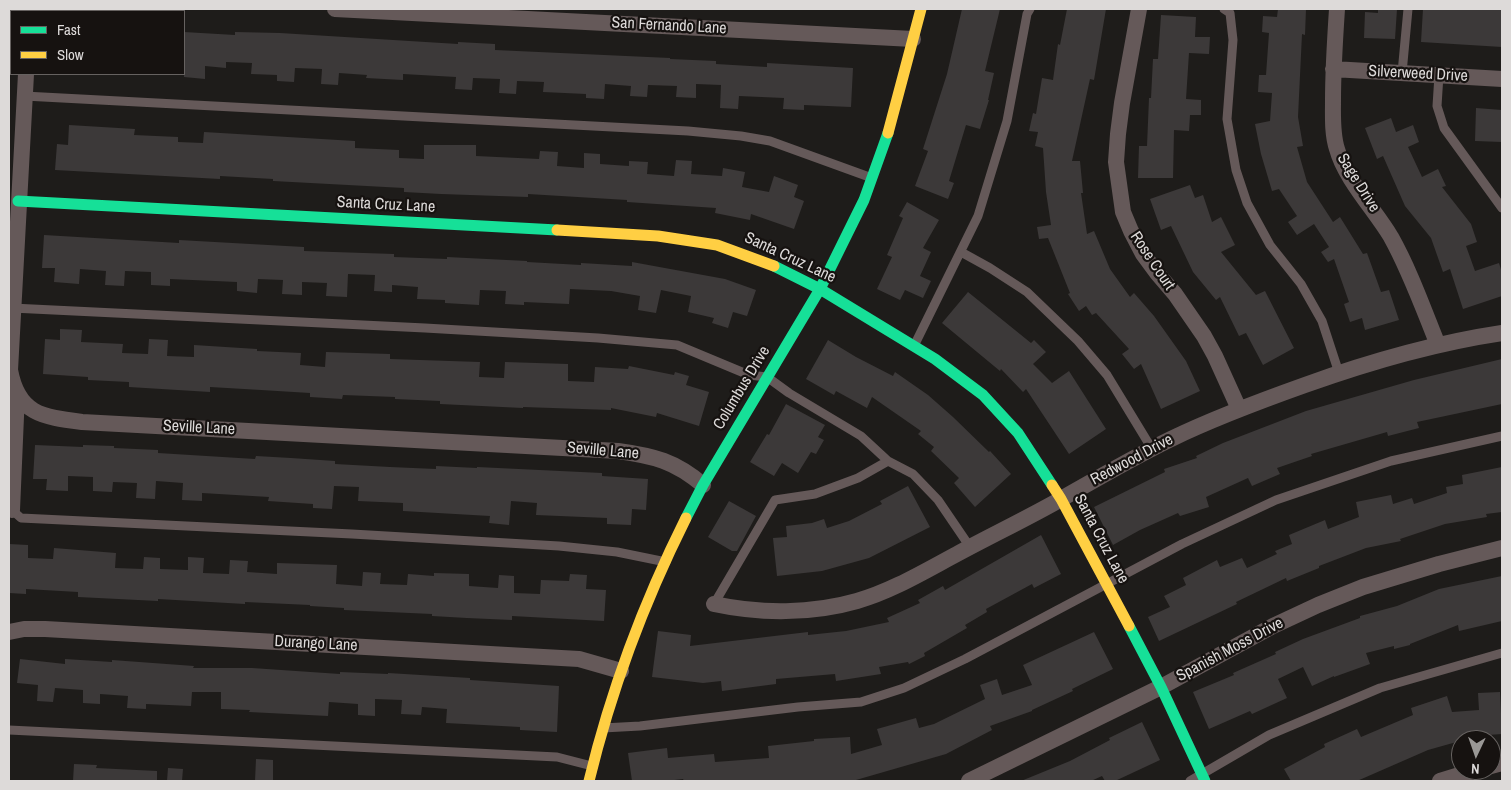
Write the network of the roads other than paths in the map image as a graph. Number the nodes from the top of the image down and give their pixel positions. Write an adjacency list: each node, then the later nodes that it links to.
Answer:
1 (335, 9): 8 (street, San Fernando Lane)
2 (920, 9): 8 (street, Columbus Drive)
3 (1030, 9): 18 (lane)
4 (1139, 9): 27 (street, Rose Court)
5 (1224, 9): 24 (lane)
6 (1337, 9): 9 (street, Sage Drive)
7 (1408, 9): 10 (lane)
8 (913, 39): 15 (street, Columbus Drive)
9 (1333, 69): 10 (street, Silverweed Drive); 22 (street, Sage Drive)
10 (1402, 73): 12 (street, Silverweed Drive)
11 (26, 75): 14 (street, Seville Lane)
12 (1439, 75): 13 (street, Silverweed Drive); 17 (lane)
13 (1502, 79)
14 (24, 96): 15 (lane); 16 (street, Seville Lane)
15 (872, 178): 19 (street, Columbus Drive)
16 (18, 201): 19 (street, Santa Cruz Lane); 20 (street, Seville Lane)
17 (1502, 208)
18 (961, 252): 23 (lane); 29 (lane)
19 (820, 289): 23 (street, Santa Cruz Lane); 25 (street, Columbus Drive)
20 (12, 308): 25 (lane); 26 (street, Seville Lane)
21 (1502, 333): 22 (street, Redwood Drive)
22 (1438, 345): 24 (street, Redwood Drive)
23 (914, 346): 32 (street, Santa Cruz Lane)
24 (1339, 373): 27 (street, Redwood Drive)
25 (767, 377): 30 (lane); 31 (street, Columbus Drive)
26 (17, 393): 31 (street, Seville Lane); 33 (street)
27 (1239, 410): 29 (street, Redwood Drive)
28 (1502, 436): 37 (lane)
29 (1152, 449): 32 (street, Redwood Drive)
30 (888, 461): 34 (lane); 38 (lane)
31 (702, 485): 36 (street, Columbus Drive)
32 (1062, 499): 34 (street, Redwood Drive); 37 (street, Santa Cruz Lane)
33 (11, 510): 36 (lane)
34 (970, 547): 38 (street, Redwood Drive)
35 (1502, 548): 42 (street, Spanish Moss Drive)
36 (666, 562): 41 (street, Columbus Drive)
37 (1106, 583): 42 (street, Santa Cruz Lane); 43 (lane)
38 (714, 604)
39 (9, 632): 41 (street, Durango Lane)
40 (1502, 653): 46 (lane)
41 (621, 670): 43 (street, Columbus Drive)
42 (1161, 687): 46 (street, Santa Cruz Lane); 48 (street, Spanish Moss Drive)
43 (602, 728): 45 (street, Columbus Drive)
44 (9, 730): 45 (lane)
45 (593, 766): 47 (street, Columbus Drive)
46 (1204, 778): 49 (lane)
47 (589, 781)
48 (969, 781)
49 (1190, 781)

